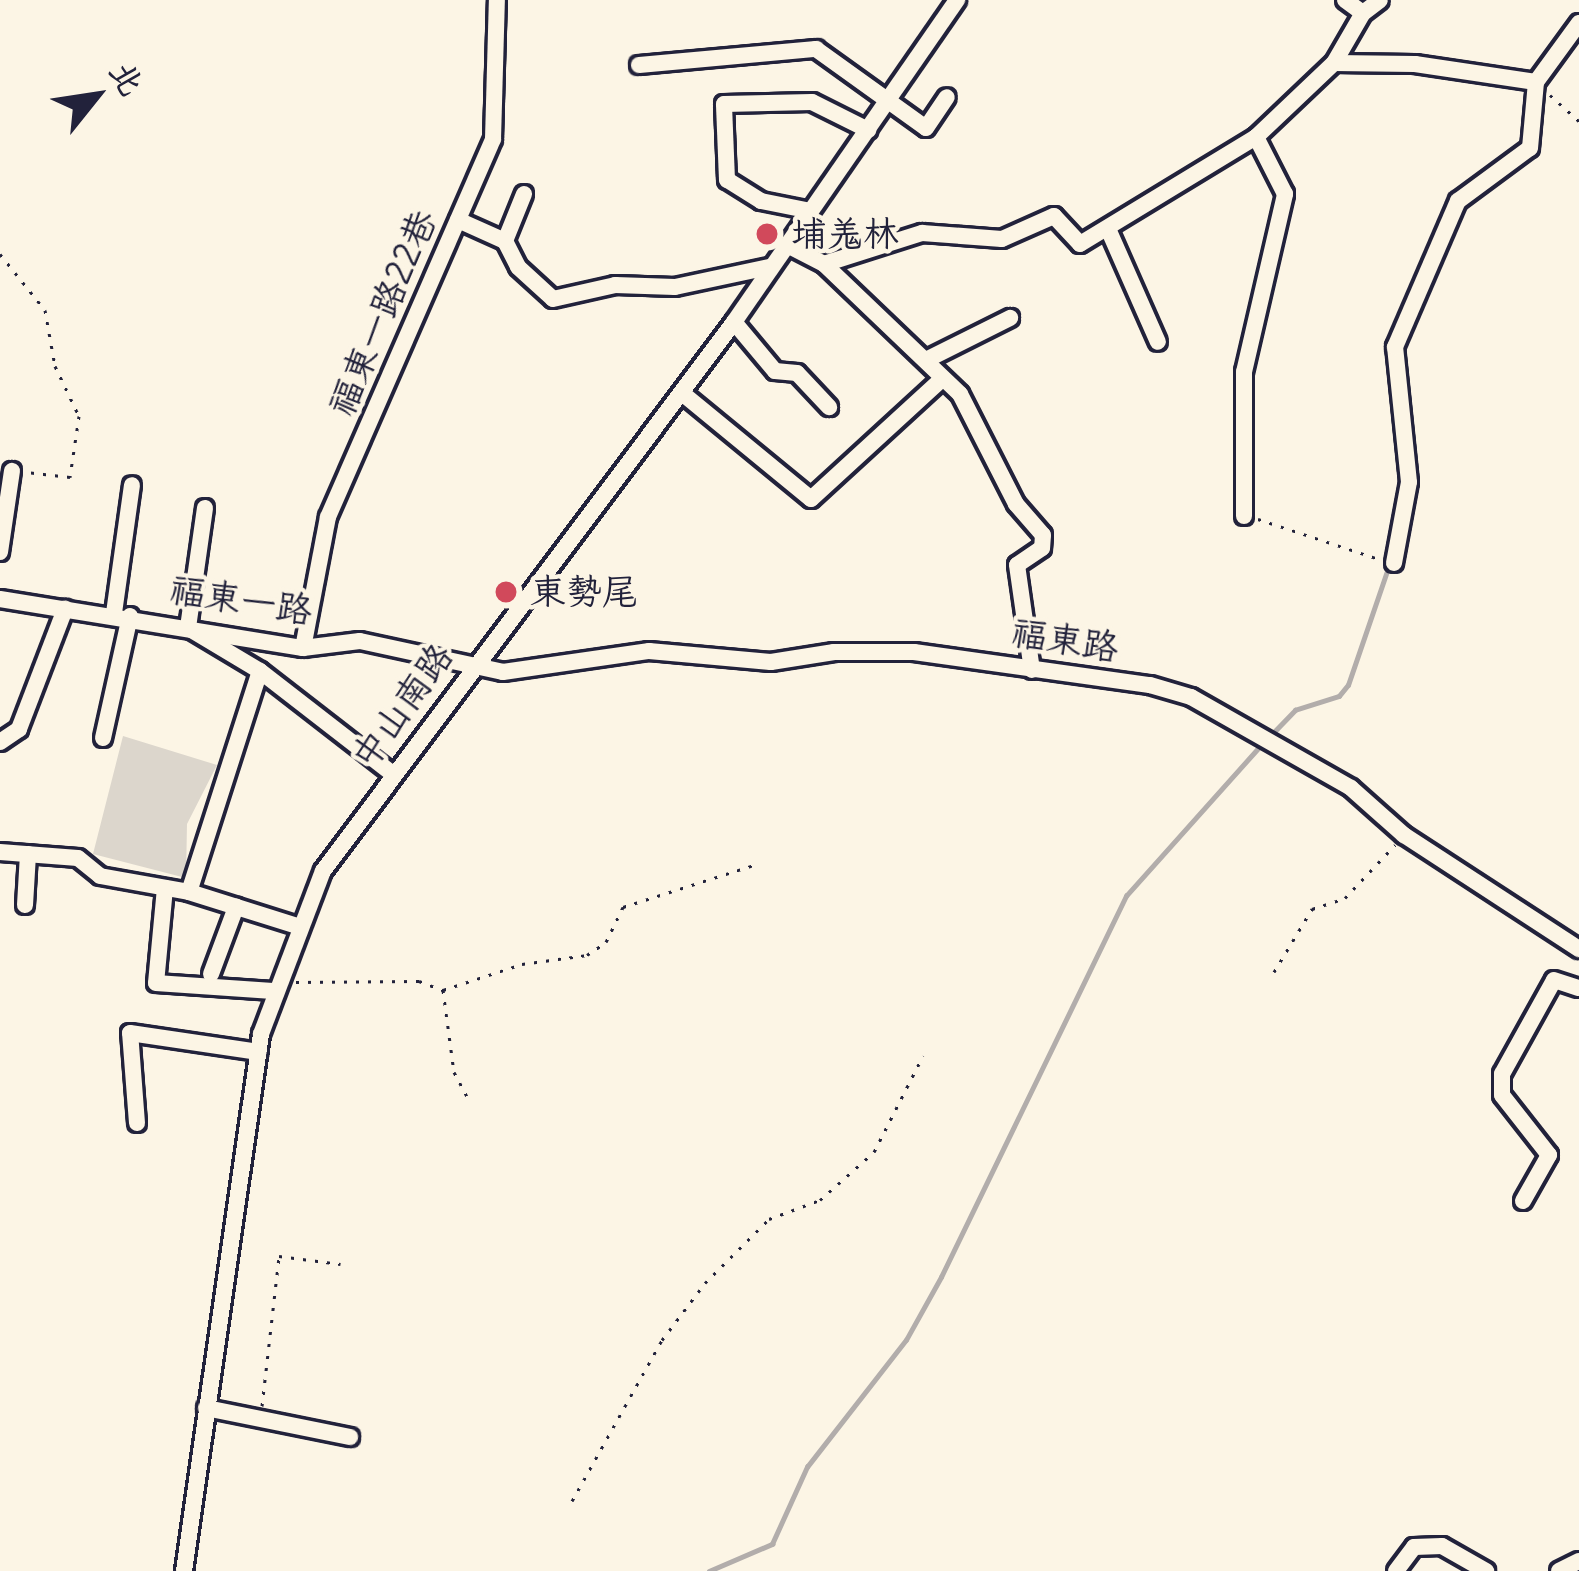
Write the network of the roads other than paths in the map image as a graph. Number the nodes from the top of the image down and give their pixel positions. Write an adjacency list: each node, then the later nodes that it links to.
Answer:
1 (496, 0): 16 (street, 福東一路22巷)
2 (957, 0): 11 (street, 中山南路)
3 (1345, 0): 5 (street)
4 (1380, 0): 5 (street)
5 (1363, 13): 7 (street)
6 (1579, 23): 9 (street)
7 (1334, 62): 9 (street); 13 (street)
8 (639, 64): 11 (street)
9 (1536, 82): 34 (street)
10 (947, 97): 11 (street)
11 (891, 98): 12 (street, 中山南路)
12 (868, 130): 15 (street, 中山南路); 15 (street)
13 (1256, 137): 17 (street); 32 (street)
14 (524, 194): 18 (street)
15 (811, 211): 19 (street, 中山南路)
16 (458, 220): 18 (street); 39 (street, 福東一路22巷)
17 (1109, 231): 20 (street); 24 (street)
18 (505, 241): 21 (street)
19 (787, 245): 20 (street); 21 (street, 中山南路)
20 (824, 264): 25 (street)
21 (769, 267): 23 (street, 中山南路)
22 (1010, 318): 25 (street)
23 (734, 322): 27 (street, 中山南路); 28 (street)
24 (1158, 341)
25 (928, 359): 26 (street)
26 (942, 380): 27 (street); 42 (street)
27 (682, 393): 40 (street, 中山南路)
28 (829, 407)
29 (12, 471): 33 (street)
30 (132, 485): 37 (street)
31 (205, 508): 38 (street)
32 (1244, 516)
33 (0, 551)
34 (1384, 561)
35 (0, 599): 36 (street, 福東一路)
36 (65, 609): 37 (street, 福東一路); 44 (street)
37 (122, 614): 38 (street, 福東一路); 43 (street)
38 (188, 628): 39 (street, 福東一路); 41 (street)
39 (303, 648): 40 (street, 福東一路)
40 (470, 667): 42 (street, 福東路); 45 (street, 中山南路)
41 (260, 670): 45 (street); 49 (street)
42 (1032, 670): 53 (street, 福東路)
43 (103, 738)
44 (0, 742)
45 (393, 774): 52 (street, 中山南路)
46 (0, 852): 47 (street)
47 (28, 854): 48 (street); 50 (street)
48 (165, 887): 49 (street); 55 (street)
49 (189, 892): 51 (street)
50 (25, 905)
51 (236, 907): 52 (street); 54 (street)
52 (297, 926): 55 (street, 中山南路)
53 (1579, 950)
54 (211, 974)
55 (274, 986): 57 (street, 中山南路)
56 (1579, 988): 59 (street)
57 (259, 1052): 58 (street); 60 (street, 中山南路)
58 (137, 1123)
59 (1523, 1201)
60 (206, 1408): 61 (street); 63 (street, 中山南路)
61 (350, 1437)
62 (1579, 1561): 66 (street)
63 (184, 1571)
64 (1396, 1571): 65 (street)
65 (1486, 1571)
66 (1559, 1571)

